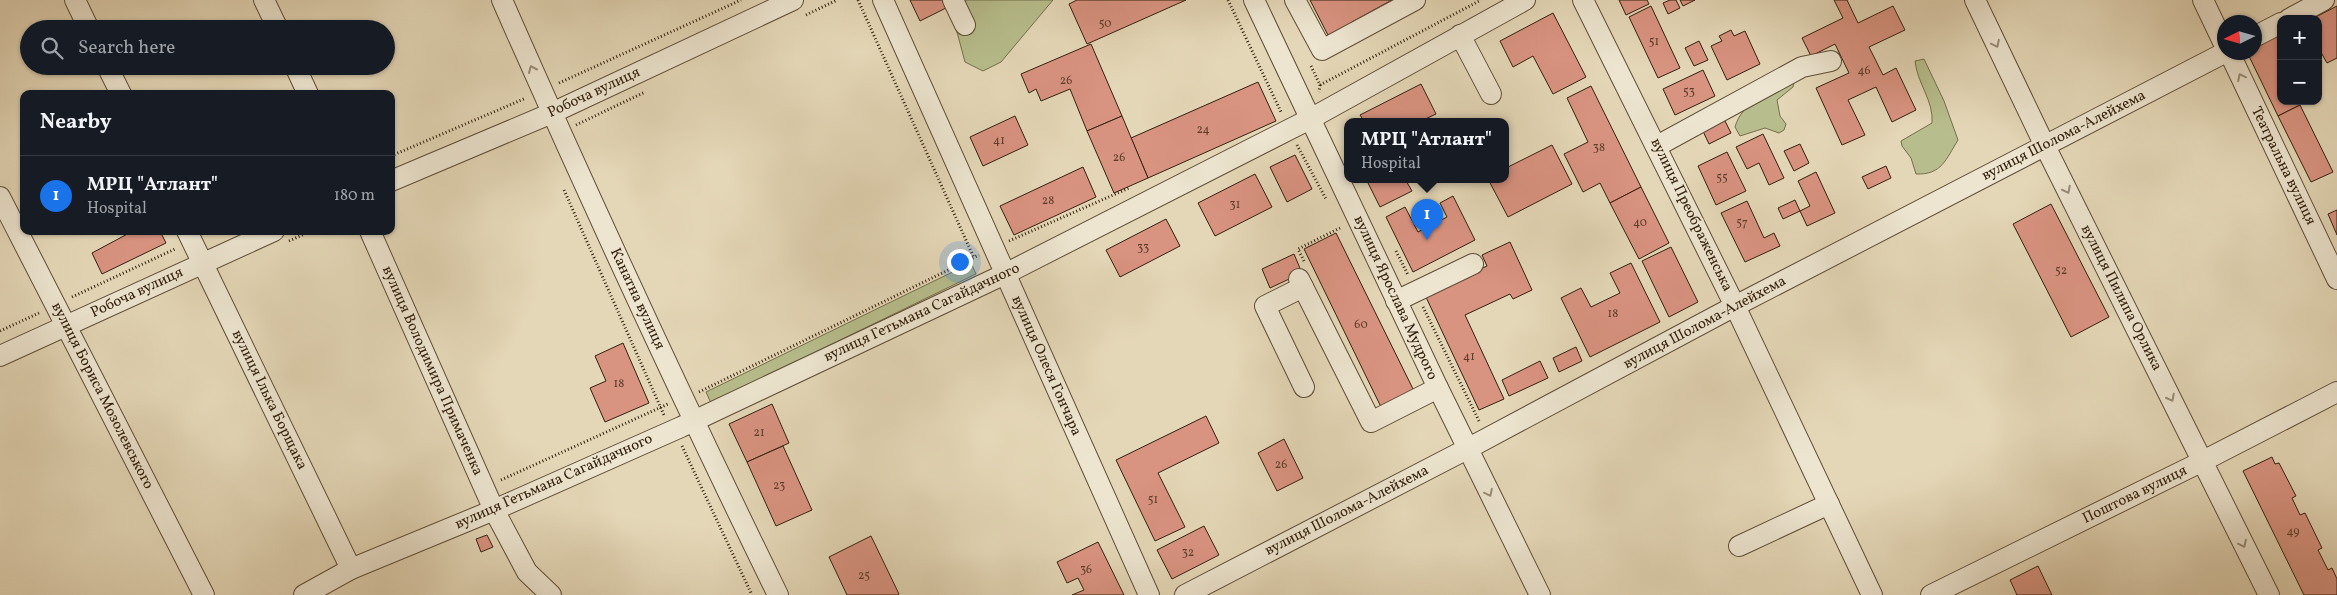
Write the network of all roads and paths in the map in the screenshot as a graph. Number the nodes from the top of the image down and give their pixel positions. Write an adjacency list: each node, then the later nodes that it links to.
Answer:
1 (76, 0): 20 (street)
2 (264, 0): 21 (street)
3 (502, 0): 35 (street, Канатна вулиця, one-way to 3)
4 (740, 0): 35 (path)
5 (793, 0): 37 (street, Робоча вулиця)
6 (858, 0): 52 (path)
7 (883, 0): 51 (street, вулиця Олеся Гончара)
8 (953, 0): 22 (street)
9 (1228, 0): 39 (path)
10 (1254, 0): 38 (street, вулиця Ярослава Мудрого)
11 (1295, 0): 12 (street)
12 (1415, 0)
13 (1481, 0): 32 (path)
14 (1583, 0): 40 (street, вулиця Преображенська)
15 (1975, 0): 41 (street, вулиця Пилипа Орлика, one-way to 41)
16 (2203, 0): 24 (street)
17 (2324, 0): 19 (street)
18 (1516, 2): 26 (street, вулиця Гетьмана Сагайдачного)
19 (2296, 15)
20 (85, 20)
21 (274, 20)
22 (964, 25)
23 (2277, 25): 25 (street)
24 (2217, 29)
25 (2262, 33)
26 (1460, 36): 36 (street); 38 (street, вулиця Гетьмана Сагайдачного)
27 (2217, 57): 41 (street, вулиця Шолома-Алейхема)
28 (2231, 60): 57 (street, Театральна вулиця, one-way to 28)
29 (1831, 62): 40 (street)
30 (111, 75): 33 (street)
31 (299, 75): 34 (street)
32 (1320, 85)
33 (118, 90)
34 (306, 90)
35 (542, 91): 37 (street, Канатна вулиця); 42 (path)
36 (1491, 94)
37 (552, 113): 43 (street, Робоча вулиця); 67 (street, Канатна вулиця)
38 (1310, 119): 39 (street, вулиця Гетьмана Сагайдачного); 58 (street, вулиця Ярослава Мудрого)
39 (1289, 129): 55 (street, вулиця Гетьмана Сагайдачного)
40 (1657, 146): 60 (street, вулиця Преображенська)
41 (2045, 146): 60 (street, вулиця Шолома-Алейхема); 72 (street, вулиця Пилипа Орлика, one-way to 72)
42 (395, 154)
43 (395, 179)
44 (562, 186): 68 (path)
45 (1130, 188): 51 (path)
46 (0, 197): 59 (street, вулиця Бориса Мозолевського)
47 (1340, 228): 56 (path)
48 (265, 235): 53 (street, Робоча вулиця)
49 (372, 235): 73 (street, вулиця Володимира Примаченка)
50 (189, 236): 53 (street, вулиця Ілька Борщака); 59 (path)
51 (994, 248): 52 (path); 55 (street, вулиця Олеся Гончара)
52 (974, 258): 67 (path)
53 (202, 263): 61 (street, Робоча вулиця); 77 (street, вулиця Ілька Борщака)
54 (1473, 264): 58 (street)
55 (1005, 274): 69 (street, вулиця Гетьмана Сагайдачного); 84 (street, вулиця Олеся Гончара)
56 (1303, 276): 64 (street); 65 (street)
57 (2337, 279)
58 (1396, 301): 65 (street, вулиця Ярослава Мудрого)
59 (55, 305): 61 (street, вулиця Бориса Мозолевського); 62 (path)
60 (1735, 306): 71 (street, вулиця Шолома-Алейхема); 74 (street, вулиця Преображенська)
61 (66, 326): 63 (street, Робоча вулиця); 79 (street, вулиця Бориса Мозолевського)
62 (0, 331)
63 (0, 356)
64 (1304, 387)
65 (1438, 388): 71 (street, вулиця Ярослава Мудрого)
66 (2337, 392): 72 (street, Поштова вулиця)
67 (683, 399): 68 (path); 69 (street, Канатна вулиця)
68 (661, 407): 70 (path); 73 (path)
69 (693, 421): 70 (street, вулиця Гетьмана Сагайдачного); 83 (street, Канатна вулиця)
70 (672, 431): 75 (street, вулиця Гетьмана Сагайдачного); 82 (path)
71 (1467, 449): 78 (street, вулиця Шолома-Алейхема); 86 (street, вулиця Ярослава Мудрого, one-way to 86)
72 (2203, 461): 88 (street, Поштова вулиця); 89 (street, вулиця Пилипа Орлика, one-way to 89)
73 (484, 488): 75 (street, вулиця Володимира Примаченка)
74 (1829, 504): 76 (street); 87 (street, вулиця Преображенська)
75 (494, 510): 77 (street, вулиця Гетьмана Сагайдачного); 81 (street, вулиця Володимира Примаченка)
76 (1739, 546)
77 (351, 569): 80 (street, вулиця Гетьмана Сагайдачного)
78 (1206, 590): 85 (street, вулиця Шолома-Алейхема)
79 (204, 595)
80 (305, 595)
81 (551, 595)
82 (752, 595)
83 (778, 595)
84 (1148, 595)
85 (1185, 595)
86 (1540, 595)
87 (1872, 595)
88 (1931, 595)
89 (2269, 595)

